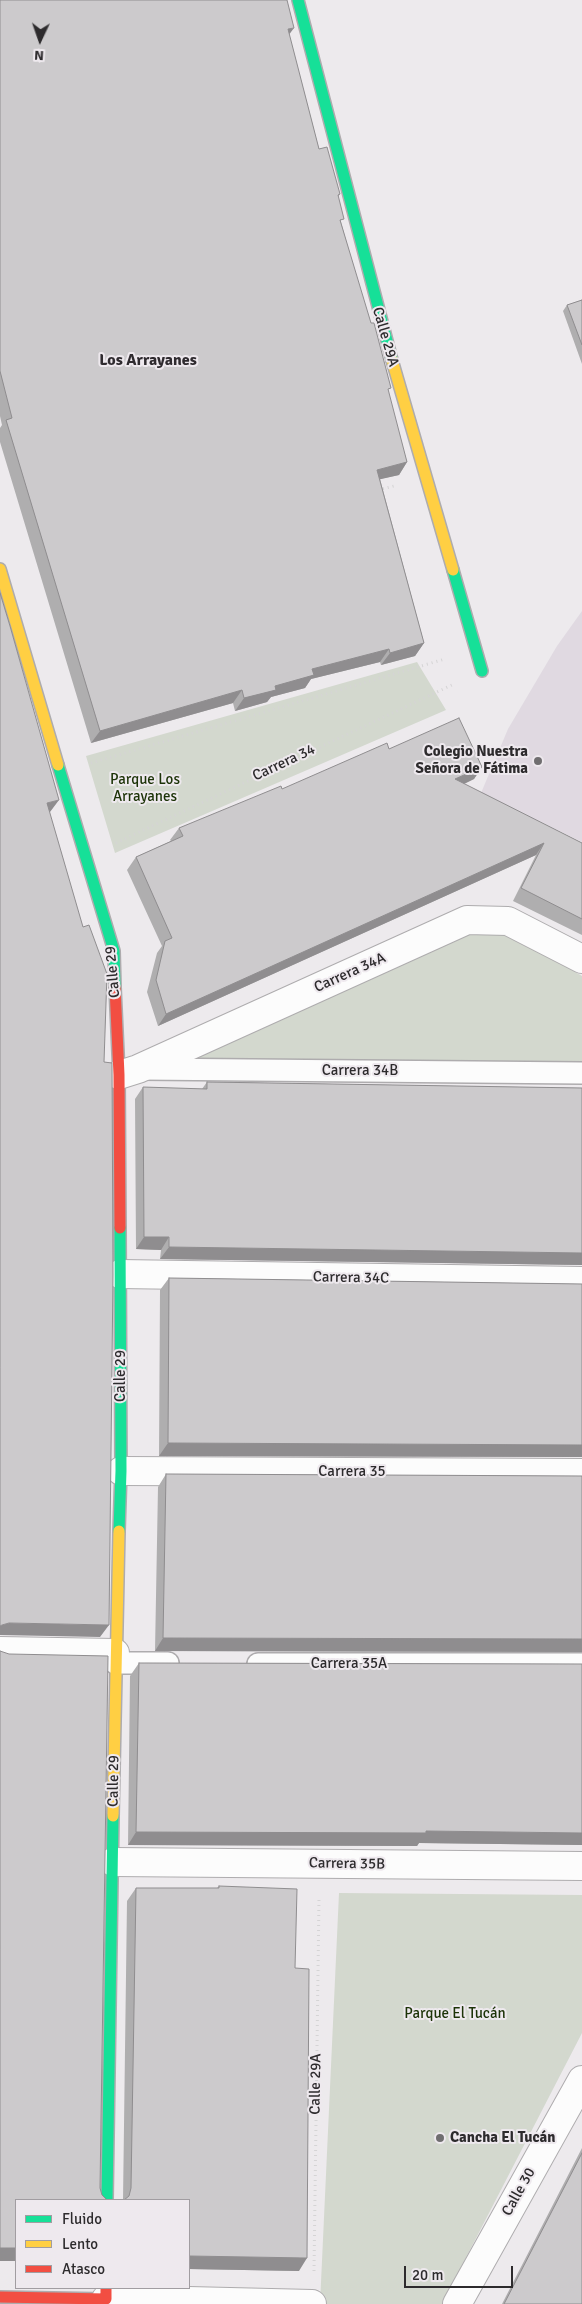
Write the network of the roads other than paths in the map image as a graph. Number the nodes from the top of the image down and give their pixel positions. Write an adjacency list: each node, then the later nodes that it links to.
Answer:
1 (298, 0): 3 (street, Calle 29A)
2 (0, 569): 5 (street, Calle 29)
3 (482, 671)
4 (582, 959): 5 (street, Carrera 34A)
5 (129, 1072): 6 (lane, Carrera 34B); 7 (street, Calle 29)
6 (582, 1073)
7 (120, 1274): 8 (street, Carrera 34C); 9 (street, Calle 29)
8 (582, 1281)
9 (121, 1471): 10 (street, Carrera 35); 12 (street, Calle 29)
10 (582, 1472)
11 (0, 1651): 12 (street)
12 (116, 1658): 13 (lane); 16 (street, Calle 29)
13 (185, 1663)
14 (235, 1664): 15 (lane, Carrera 35A)
15 (582, 1664)
16 (113, 1862): 17 (street, Carrera 35B); 19 (street, Calle 29)
17 (582, 1866)
18 (582, 2080): 23 (street, Calle 30)
19 (108, 2199)
20 (0, 2297): 21 (street)
21 (106, 2297): 22 (street)
22 (312, 2304)
23 (457, 2304)

